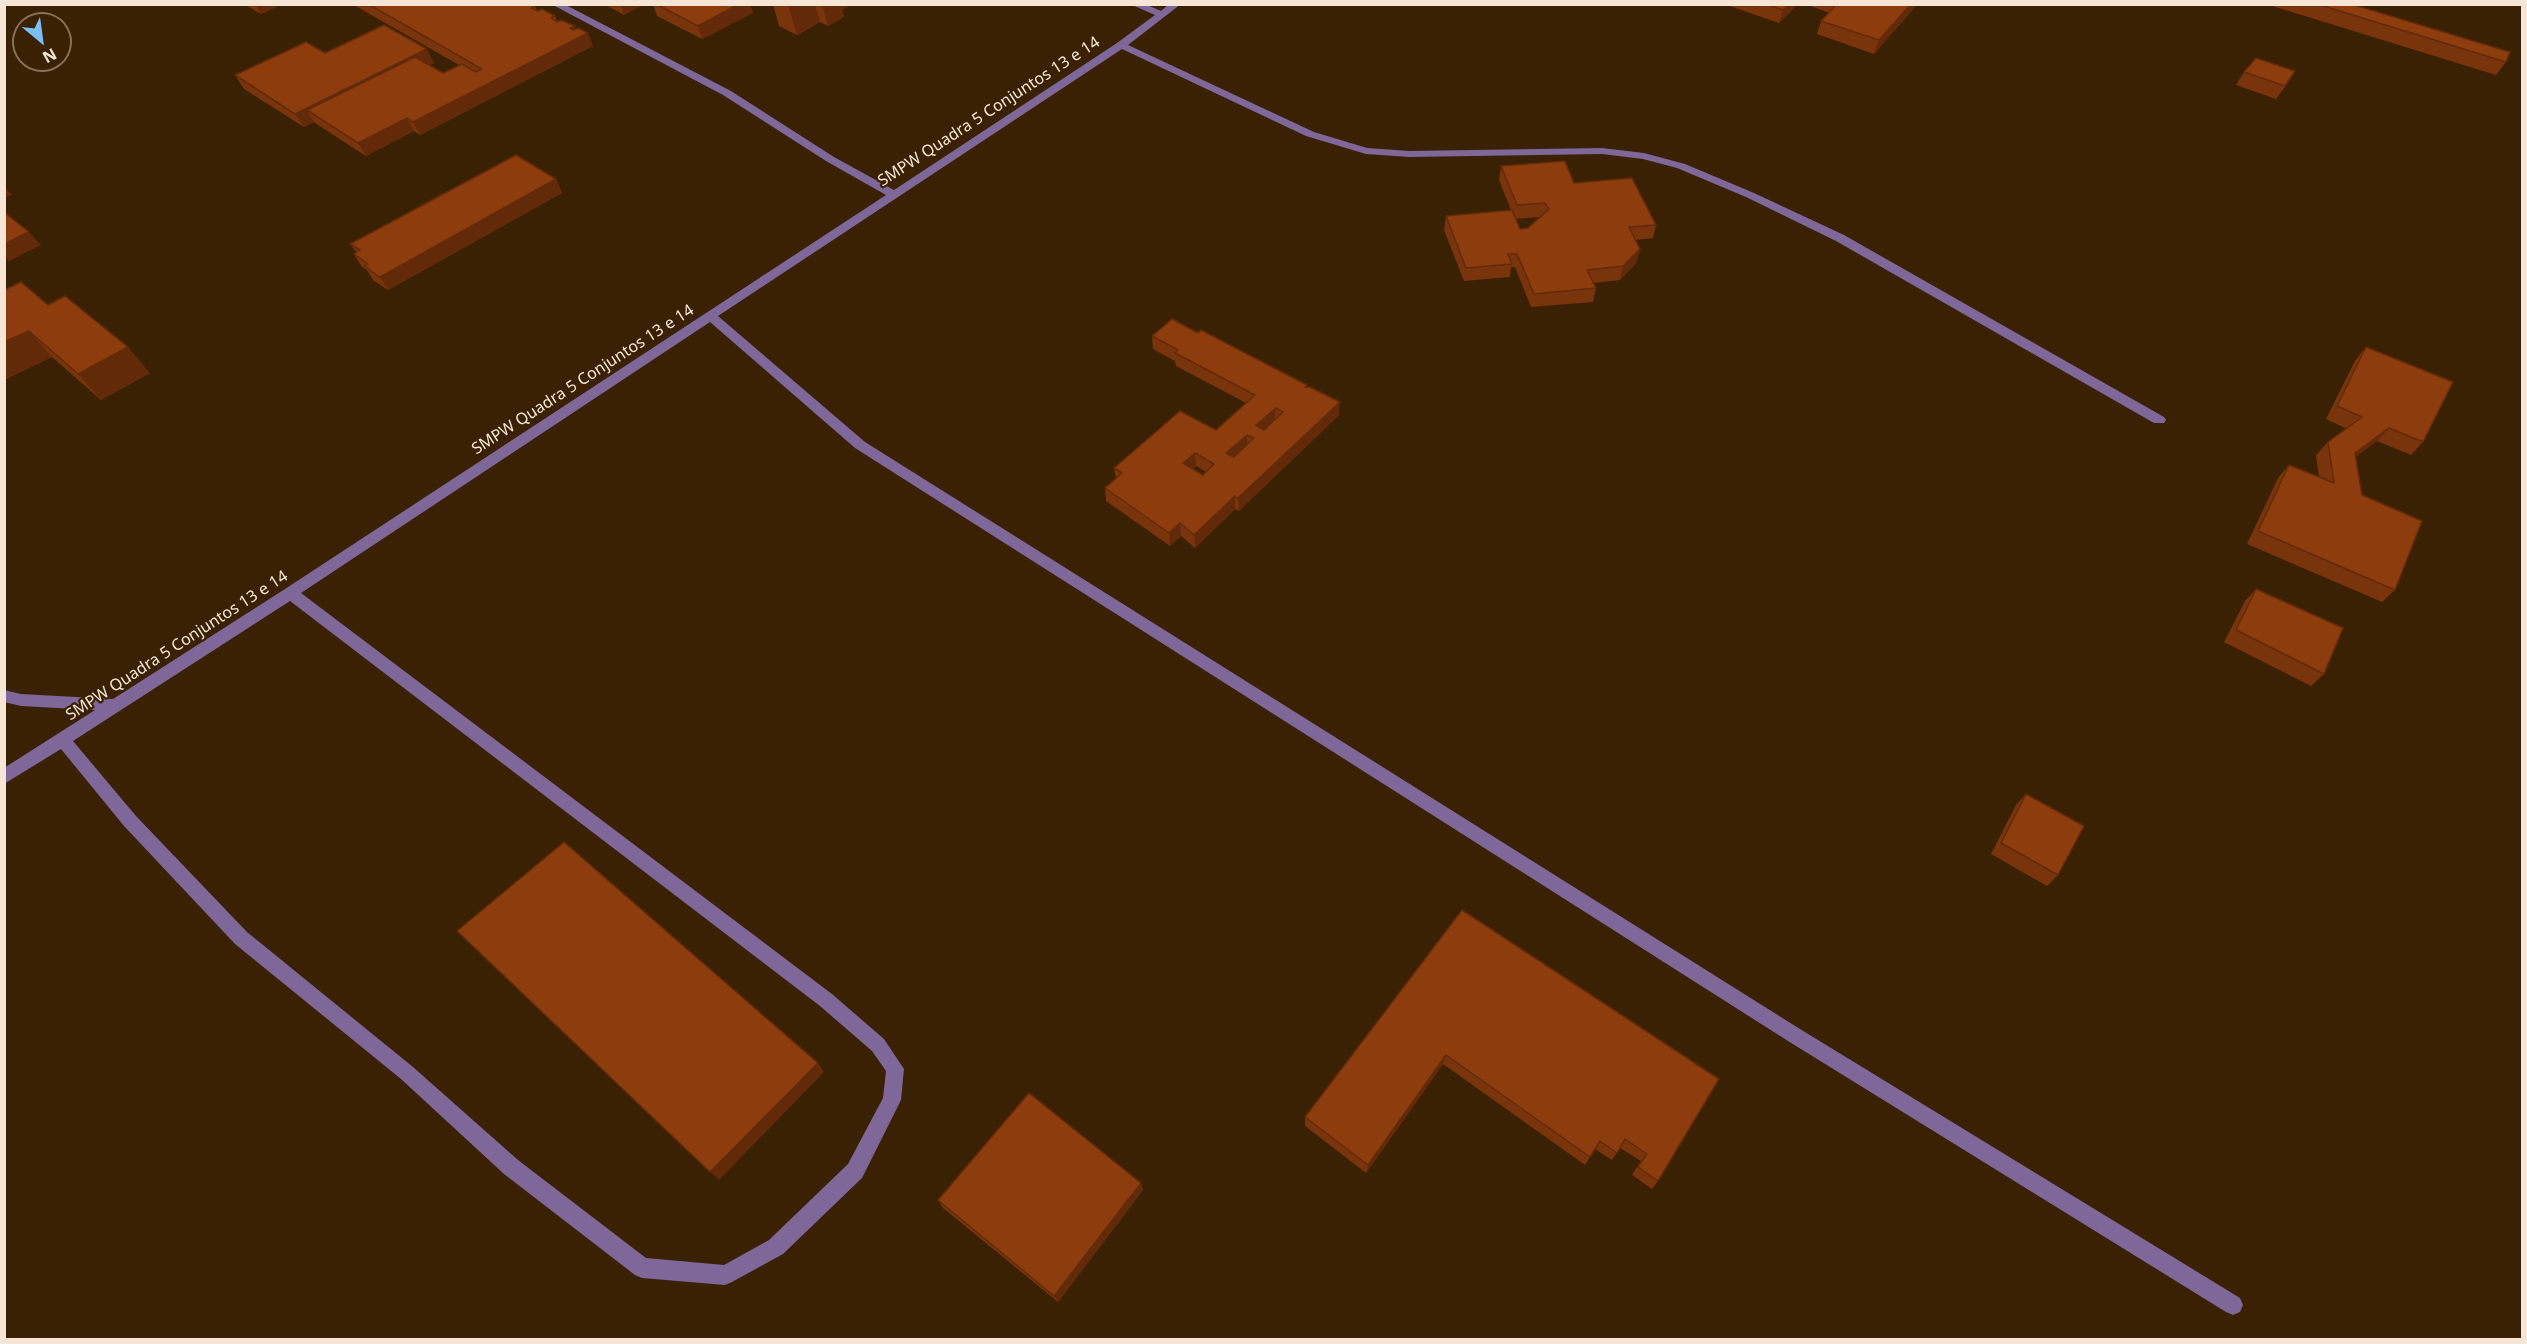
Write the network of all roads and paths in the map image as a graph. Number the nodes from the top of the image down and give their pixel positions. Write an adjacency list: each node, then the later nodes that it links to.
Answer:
1 (556, 4): 6 (street)
2 (1135, 4): 4 (street)
3 (1176, 4): 4 (street, SMPW Quadra 5 Conjuntos 13 e 14)
4 (1161, 14): 5 (street, SMPW Quadra 5 Conjuntos 13 e 14)
5 (1121, 45): 6 (street, SMPW Quadra 5 Conjuntos 13 e 14); 8 (street)
6 (895, 195): 7 (street, SMPW Quadra 5 Conjuntos 13 e 14)
7 (710, 316): 9 (street, SMPW Quadra 5 Conjuntos 13 e 14); 14 (street)
8 (2158, 420)
9 (290, 593): 11 (street, SMPW Quadra 5 Conjuntos 13 e 14); 12 (street)
10 (4, 696): 11 (street)
11 (112, 705): 12 (street, SMPW Quadra 5 Conjuntos 13 e 14)
12 (62, 739): 13 (street, SMPW Quadra 5 Conjuntos 13 e 14)
13 (4, 777)
14 (2233, 1305)

